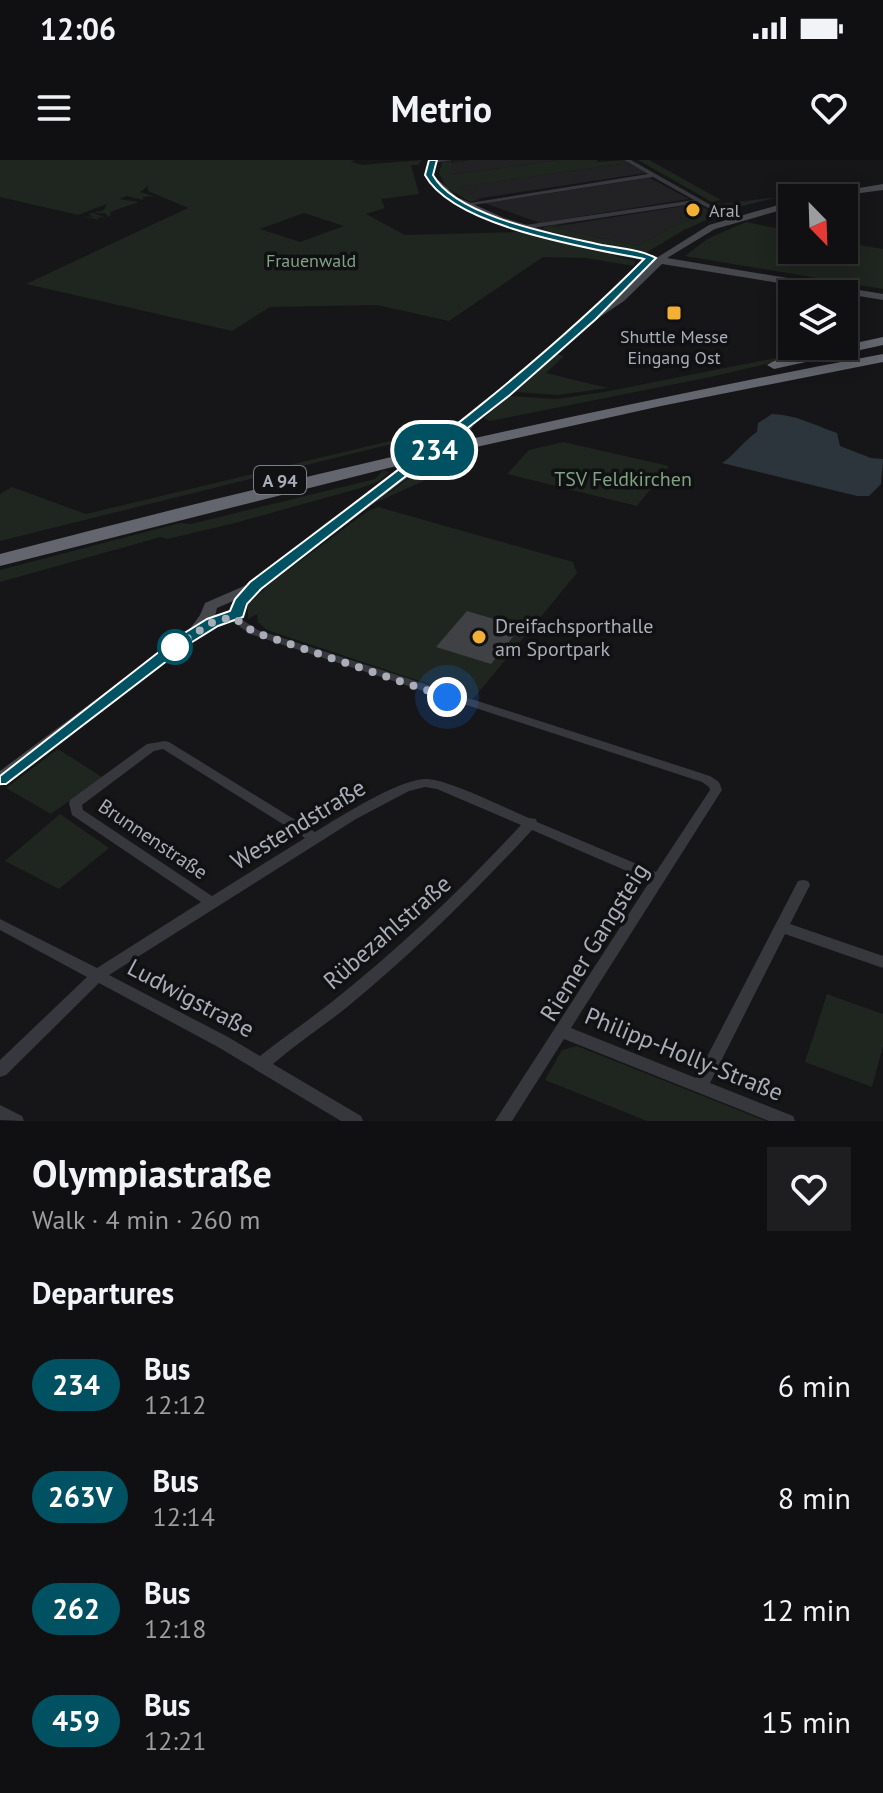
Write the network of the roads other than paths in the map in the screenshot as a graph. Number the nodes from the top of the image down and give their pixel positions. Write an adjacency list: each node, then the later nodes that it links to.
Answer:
1 (432, 160): 2 (street); 9 (main road)
2 (450, 160)
3 (627, 160): 4 (street)
4 (653, 175): 8 (street); 9 (street)
5 (883, 188): 6 (main road); 7 (main road)
6 (858, 191)
7 (858, 192)
8 (698, 201): 12 (street); 13 (street)
9 (460, 205): 13 (main road)
10 (778, 205): 12 (main road)
11 (778, 206): 14 (main road)
12 (727, 216): 15 (main road)
13 (538, 229): 15 (main road)
14 (672, 250): 15 (main road); 16 (main road)
15 (655, 259): 16 (main road); 23 (main road, bridge)
16 (687, 264): 17 (main road)
17 (883, 297)
18 (883, 341): 20 (highway)
19 (882, 357): 20 (highway, A 94); 22 (highway, A 94)
20 (666, 393): 21 (highway, A 94)
21 (0, 551)
22 (0, 560)
23 (225, 612): 24 (main road); 27 (street, Riemer Gangsteig)
24 (0, 780)
25 (531, 822): 26 (street, Westendstraße); 27 (street, Westendstraße); 35 (street, Rübezahlstraße)
26 (314, 838): 29 (street, Westendstraße); 29 (street, Brunnenstraße)
27 (659, 879): 34 (street, Riemer Gangsteig)
28 (803, 885): 31 (street)
29 (211, 902): 33 (street, Westendstraße)
30 (0, 924): 33 (street, Ludwigstraße)
31 (781, 927): 32 (street); 37 (street)
32 (883, 962)
33 (98, 975): 35 (street, Ludwigstraße); 36 (street, Westendstraße)
34 (563, 1032): 37 (street, Philipp-Holly-Straße); 41 (street, Riemer Gangsteig)
35 (262, 1063): 40 (street, Ludwigstraße)
36 (0, 1070)
37 (700, 1086): 42 (street, Philipp-Holly-Straße)
38 (0, 1112): 39 (street)
39 (16, 1121)
40 (355, 1121)
41 (503, 1121)
42 (787, 1121)

